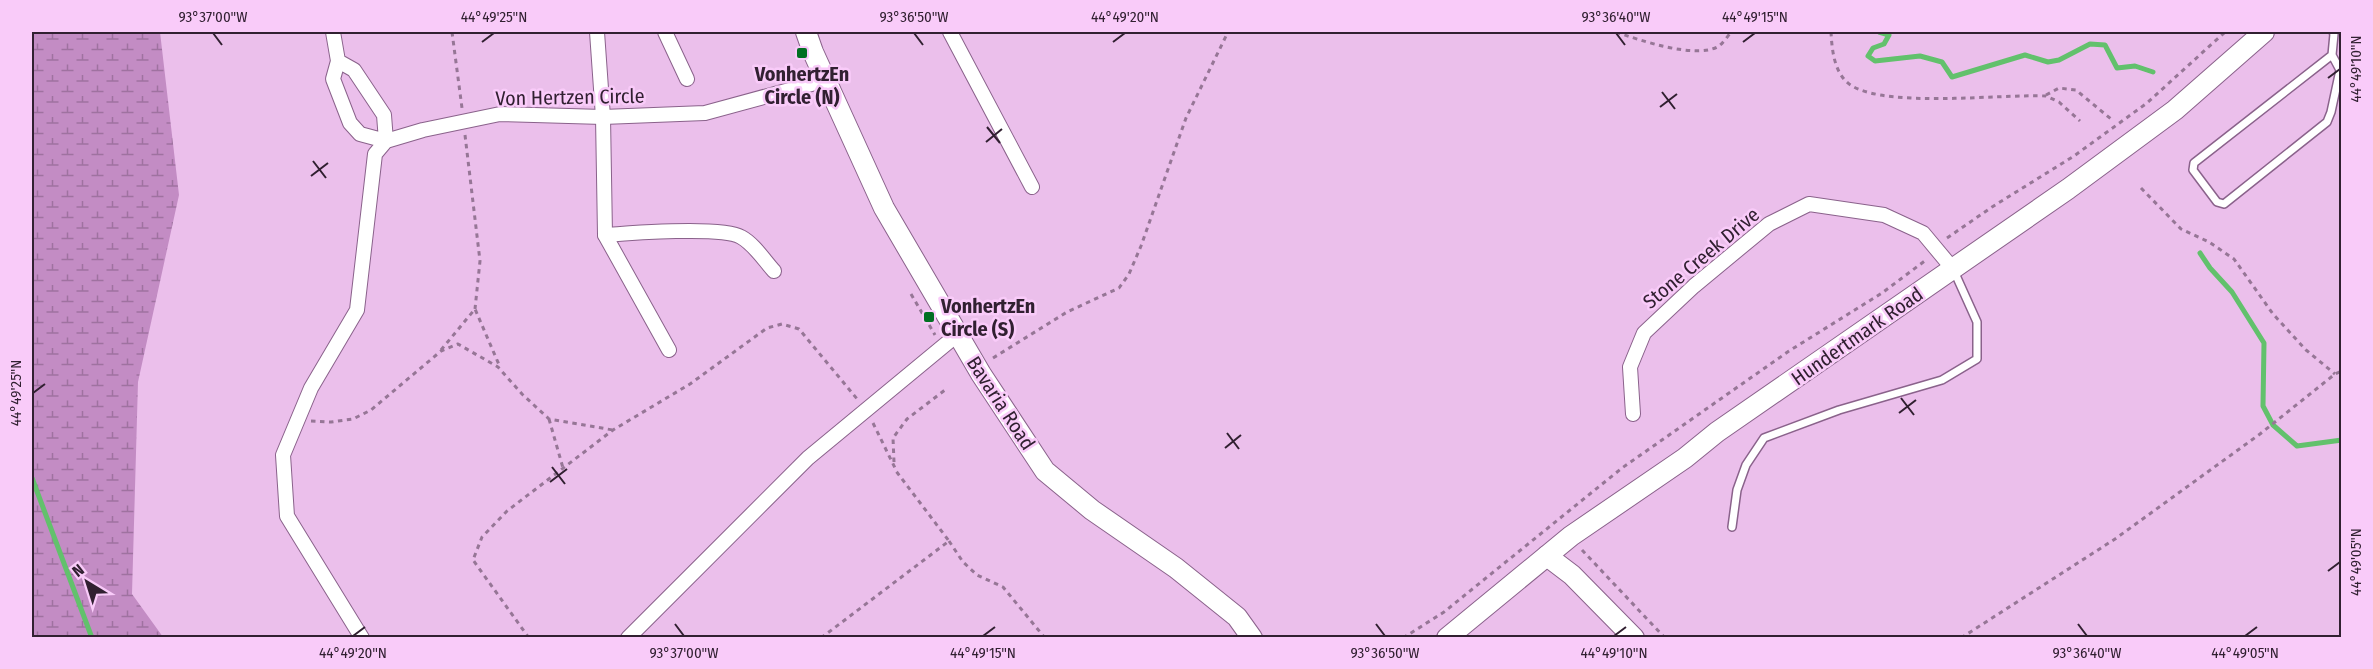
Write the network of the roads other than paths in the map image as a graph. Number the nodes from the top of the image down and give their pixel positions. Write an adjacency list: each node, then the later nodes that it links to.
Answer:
1 (333, 32): 9 (street)
2 (597, 32): 12 (street)
3 (665, 32): 10 (street)
4 (806, 32): 11 (street, Bavaria Road)
5 (950, 32): 14 (street)
6 (2264, 32): 16 (street, Hundertmark Road)
7 (2333, 32): 8 (lane)
8 (2332, 55): 8 (lane)
9 (338, 61): 13 (street); 13 (street)
10 (687, 80)
11 (826, 80): 12 (street, Von Hertzen Circle); 18 (street, Bavaria Road)
12 (603, 117): 13 (street, Von Hertzen Circle); 15 (street)
13 (386, 141): 23 (street)
14 (1032, 188)
15 (605, 235): 17 (street); 19 (street)
16 (1953, 269): 20 (street, Stone Creek Drive); 21 (lane); 22 (street, Hundertmark Road)
17 (774, 271)
18 (958, 334): 24 (street); 25 (street, Bavaria Road)
19 (669, 350)
20 (1632, 414)
21 (1731, 527)
22 (1547, 555): 26 (street, Hundertmark Road); 27 (street)
23 (362, 638)
24 (628, 638)
25 (1252, 638)
26 (1447, 638)
27 (1634, 638)

